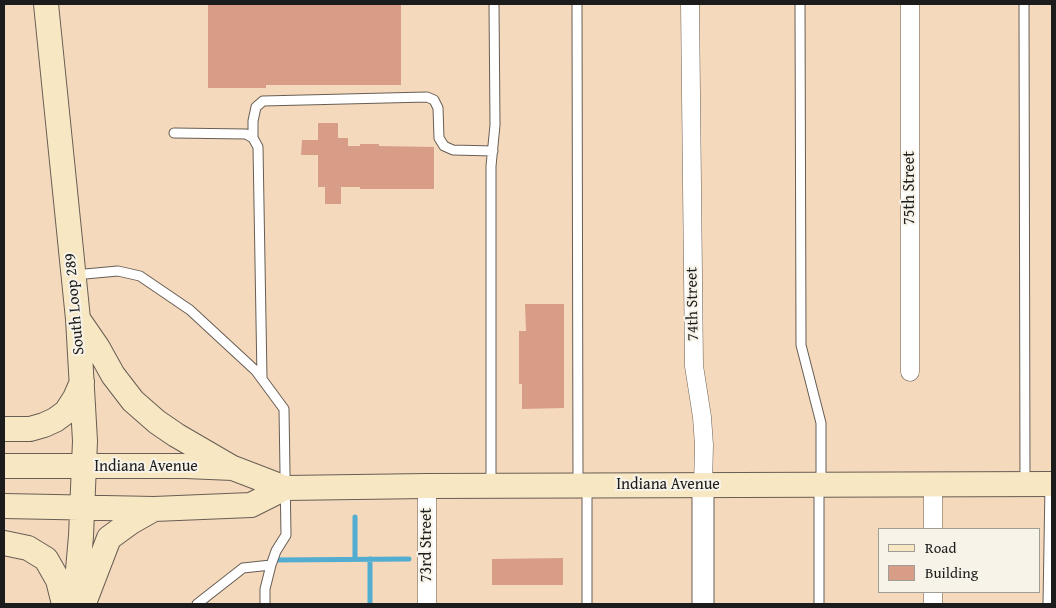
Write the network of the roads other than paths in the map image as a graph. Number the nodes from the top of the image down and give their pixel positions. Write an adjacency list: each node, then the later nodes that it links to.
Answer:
1 (46, 4): 11 (main road, South Loop 289)
2 (494, 4): 10 (lane)
3 (577, 4): 22 (lane)
4 (690, 4): 23 (street, 74th Street)
5 (800, 4): 24 (lane)
6 (910, 4): 13 (street, 75th Street)
7 (1024, 4): 20 (lane)
8 (174, 133): 9 (lane)
9 (253, 138): 10 (lane); 14 (lane)
10 (493, 150): 27 (lane)
11 (73, 274): 12 (main road, South Loop 289); 14 (lane)
12 (78, 320): 15 (main road, South Loop 289); 19 (main road)
13 (910, 372)
14 (262, 379): 28 (lane)
15 (82, 382): 16 (main road); 18 (main road, South Loop 289)
16 (4, 429)
17 (4, 466): 18 (main road, Indiana Avenue)
18 (84, 466): 19 (main road, Indiana Avenue); 30 (main road, South Loop 289)
19 (233, 468): 28 (main road, Indiana Avenue)
20 (1025, 484): 21 (main road, Indiana Avenue); 25 (main road, Indiana Avenue)
21 (1051, 484): 44 (lane)
22 (582, 485): 23 (main road, Indiana Avenue); 27 (main road, Indiana Avenue); 41 (lane)
23 (704, 485): 24 (main road, Indiana Avenue); 42 (street, 74th Street)
24 (820, 485): 25 (main road, Indiana Avenue); 43 (lane)
25 (933, 485): 32 (street)
26 (427, 486): 27 (main road, Indiana Avenue); 28 (main road, Indiana Avenue); 40 (street, 73rd Street)
27 (491, 486)
28 (285, 488): 31 (main road, Indiana Avenue); 34 (lane)
29 (4, 506): 30 (main road, Indiana Avenue)
30 (83, 507): 31 (main road, Indiana Avenue); 36 (main road, South Loop 289)
31 (154, 509): 37 (main road)
32 (933, 528)
33 (4, 543): 35 (main road)
34 (271, 565): 38 (lane); 39 (lane)
35 (64, 604)
36 (75, 604)
37 (83, 604)
38 (197, 604)
39 (265, 604)
40 (427, 604)
41 (587, 604)
42 (704, 604)
43 (819, 604)
44 (1048, 604)

